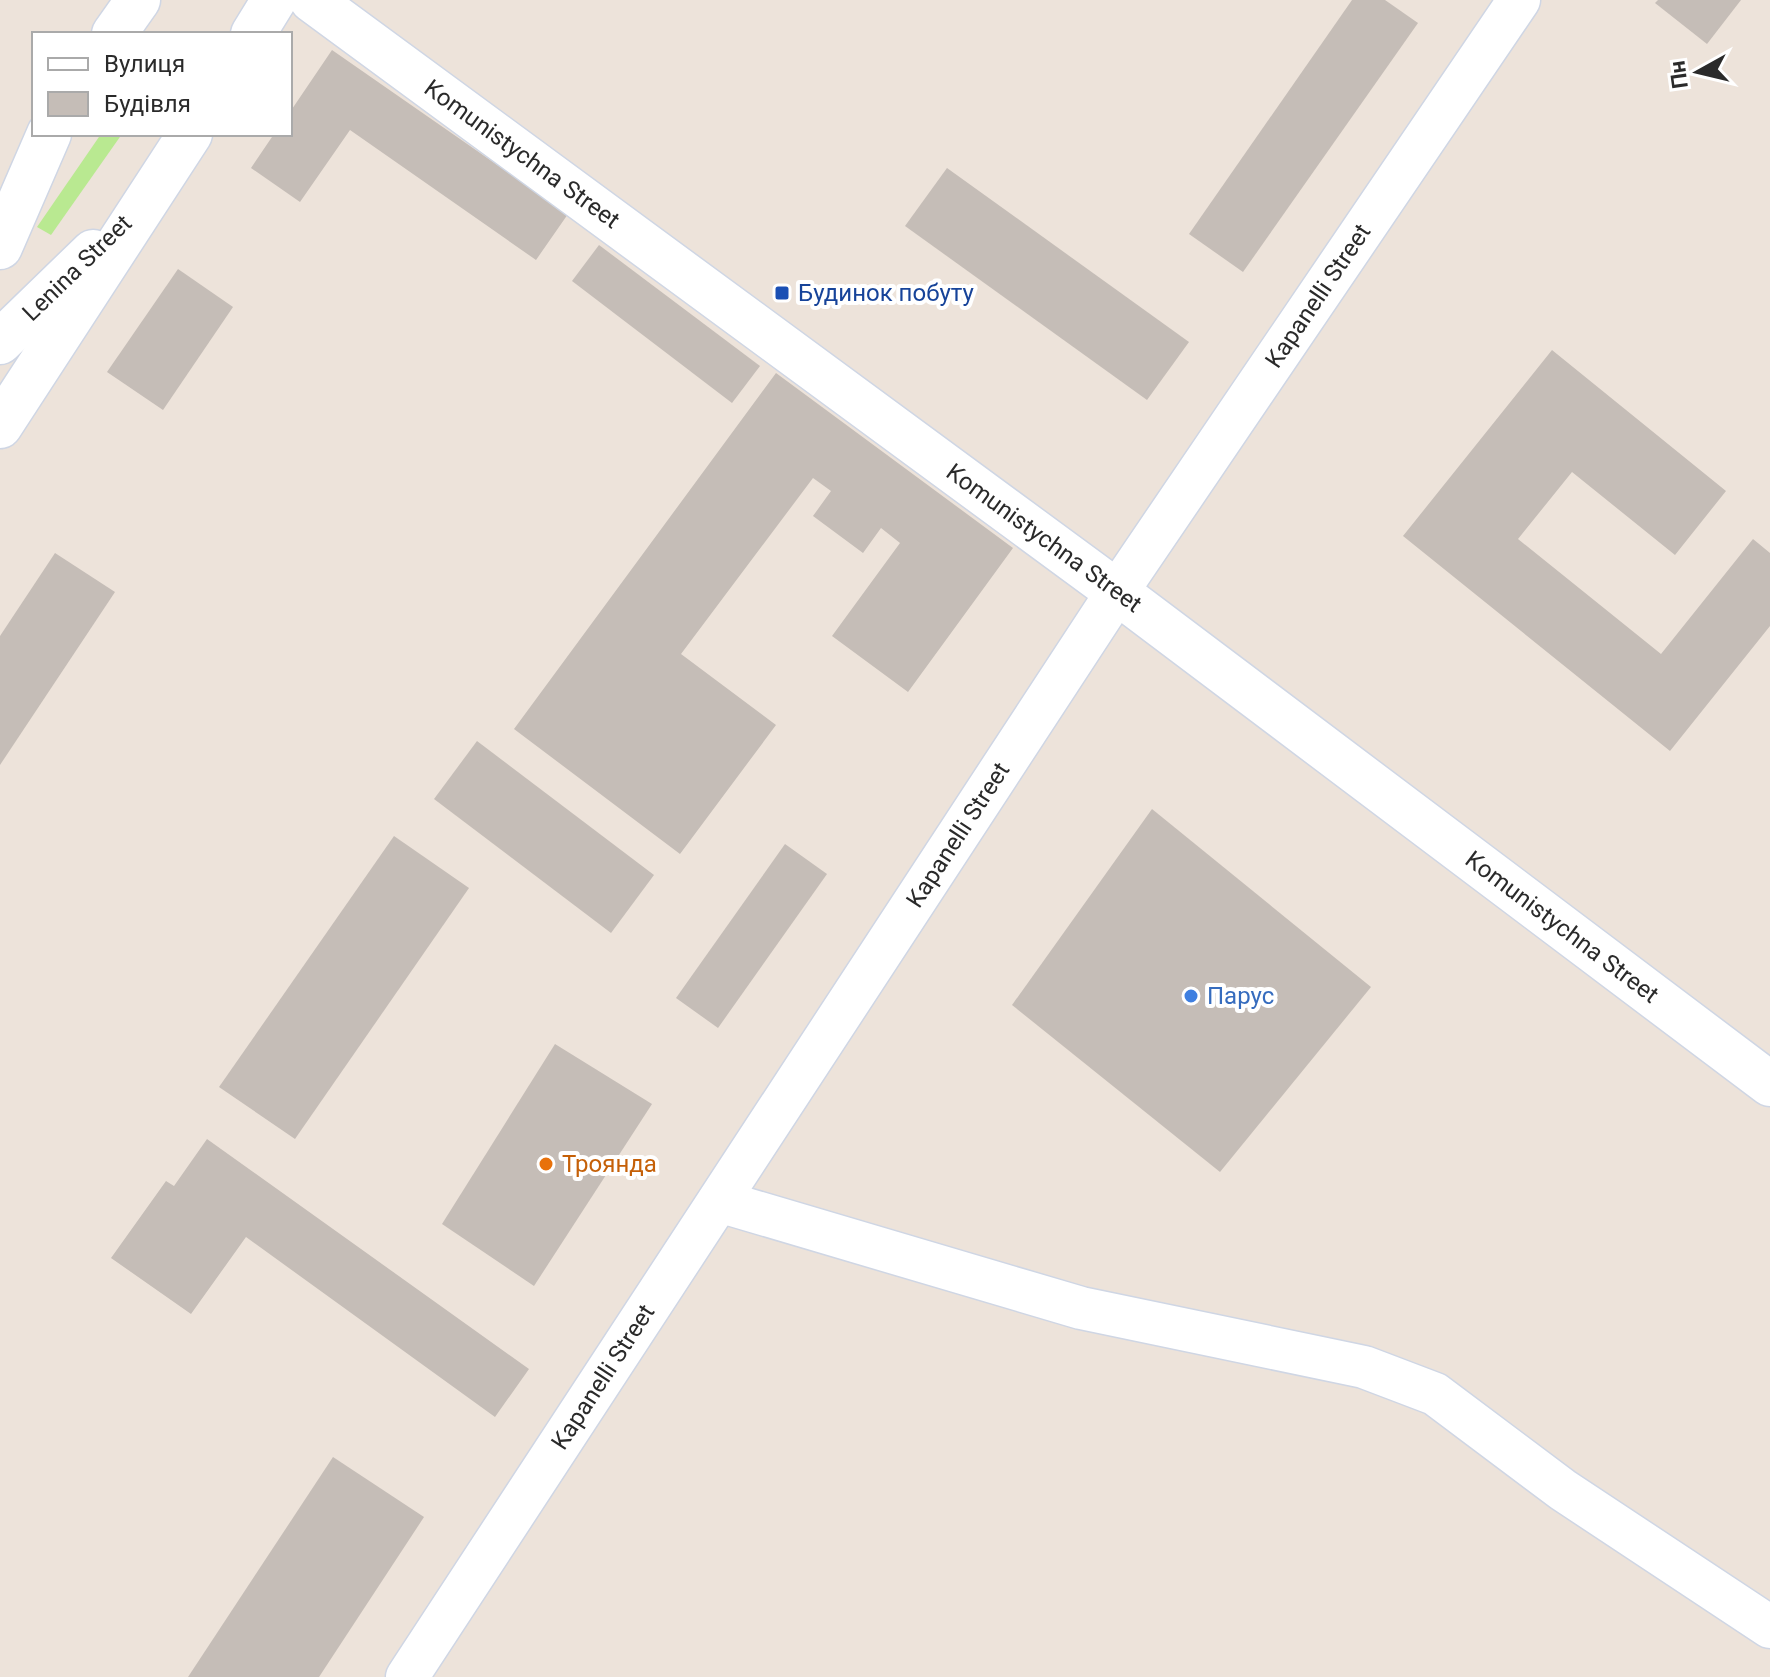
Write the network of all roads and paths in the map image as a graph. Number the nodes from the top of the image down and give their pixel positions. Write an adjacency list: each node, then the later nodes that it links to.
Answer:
1 (138, 0): 5 (main road)
2 (274, 0): 6 (main road)
3 (312, 0): 15 (main road, Komunistychna Street)
4 (1519, 0): 15 (street, Kapanelli Street)
5 (115, 32)
6 (254, 32)
7 (45, 136): 10 (main road)
8 (46, 136): 12 (main road)
9 (189, 136): 11 (main road)
10 (0, 192)
11 (153, 194): 13 (main road, Lenina Street); 14 (main road)
12 (0, 247)
13 (0, 342)
14 (0, 426)
15 (1117, 592): 16 (main road, Komunistychna Street); 17 (street, Kapanelli Street)
16 (1770, 1084)
17 (719, 1201): 18 (street); 19 (street, Kapanelli Street)
18 (1770, 1627)
19 (407, 1677)

